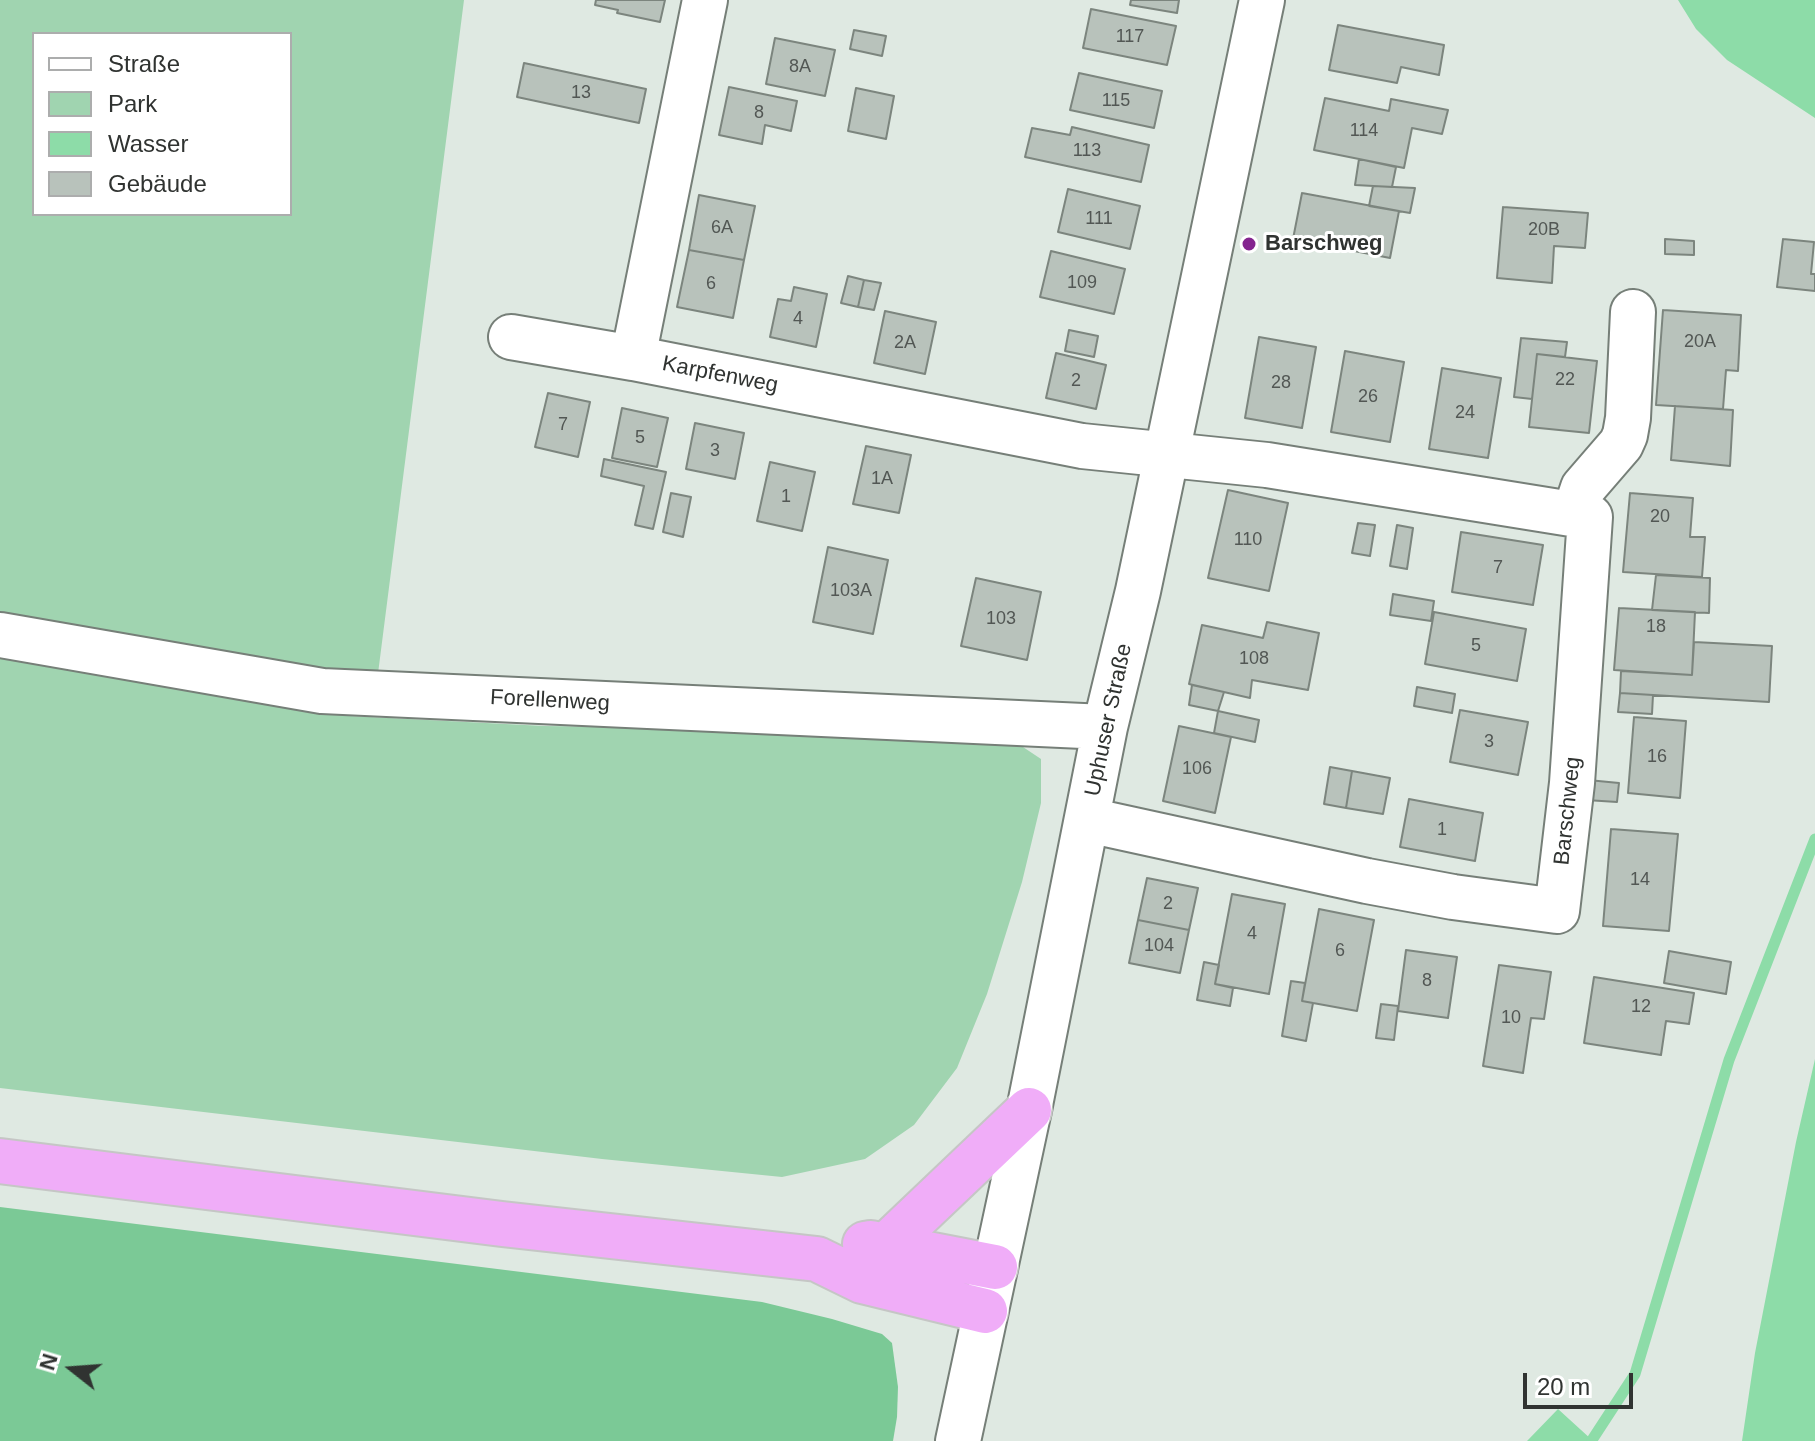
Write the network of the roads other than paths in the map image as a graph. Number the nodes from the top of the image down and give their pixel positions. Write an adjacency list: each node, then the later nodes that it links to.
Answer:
1 (705, 0): 5 (street, Karpfenweg)
2 (1262, 0): 6 (street, Uphuser Straße)
3 (1633, 312): 7 (street)
4 (511, 337): 5 (street)
5 (633, 358): 6 (street, Karpfenweg)
6 (1167, 453): 7 (street); 9 (street, Uphuser Straße)
7 (1574, 515): 10 (street, Barschweg)
8 (0, 635): 9 (street, Forellenweg)
9 (1105, 727): 10 (street, Uphuser Straße)
10 (1088, 820): 11 (street, Uphuser Straße)
11 (1029, 1110): 13 (highway); 15 (street, Uphuser Straße)
12 (0, 1161): 14 (highway)
13 (886, 1246): 14 (highway); 15 (highway)
14 (817, 1259): 16 (highway)
15 (995, 1267): 16 (street, Uphuser Straße)
16 (985, 1311): 17 (street, Uphuser Straße)
17 (958, 1441)

